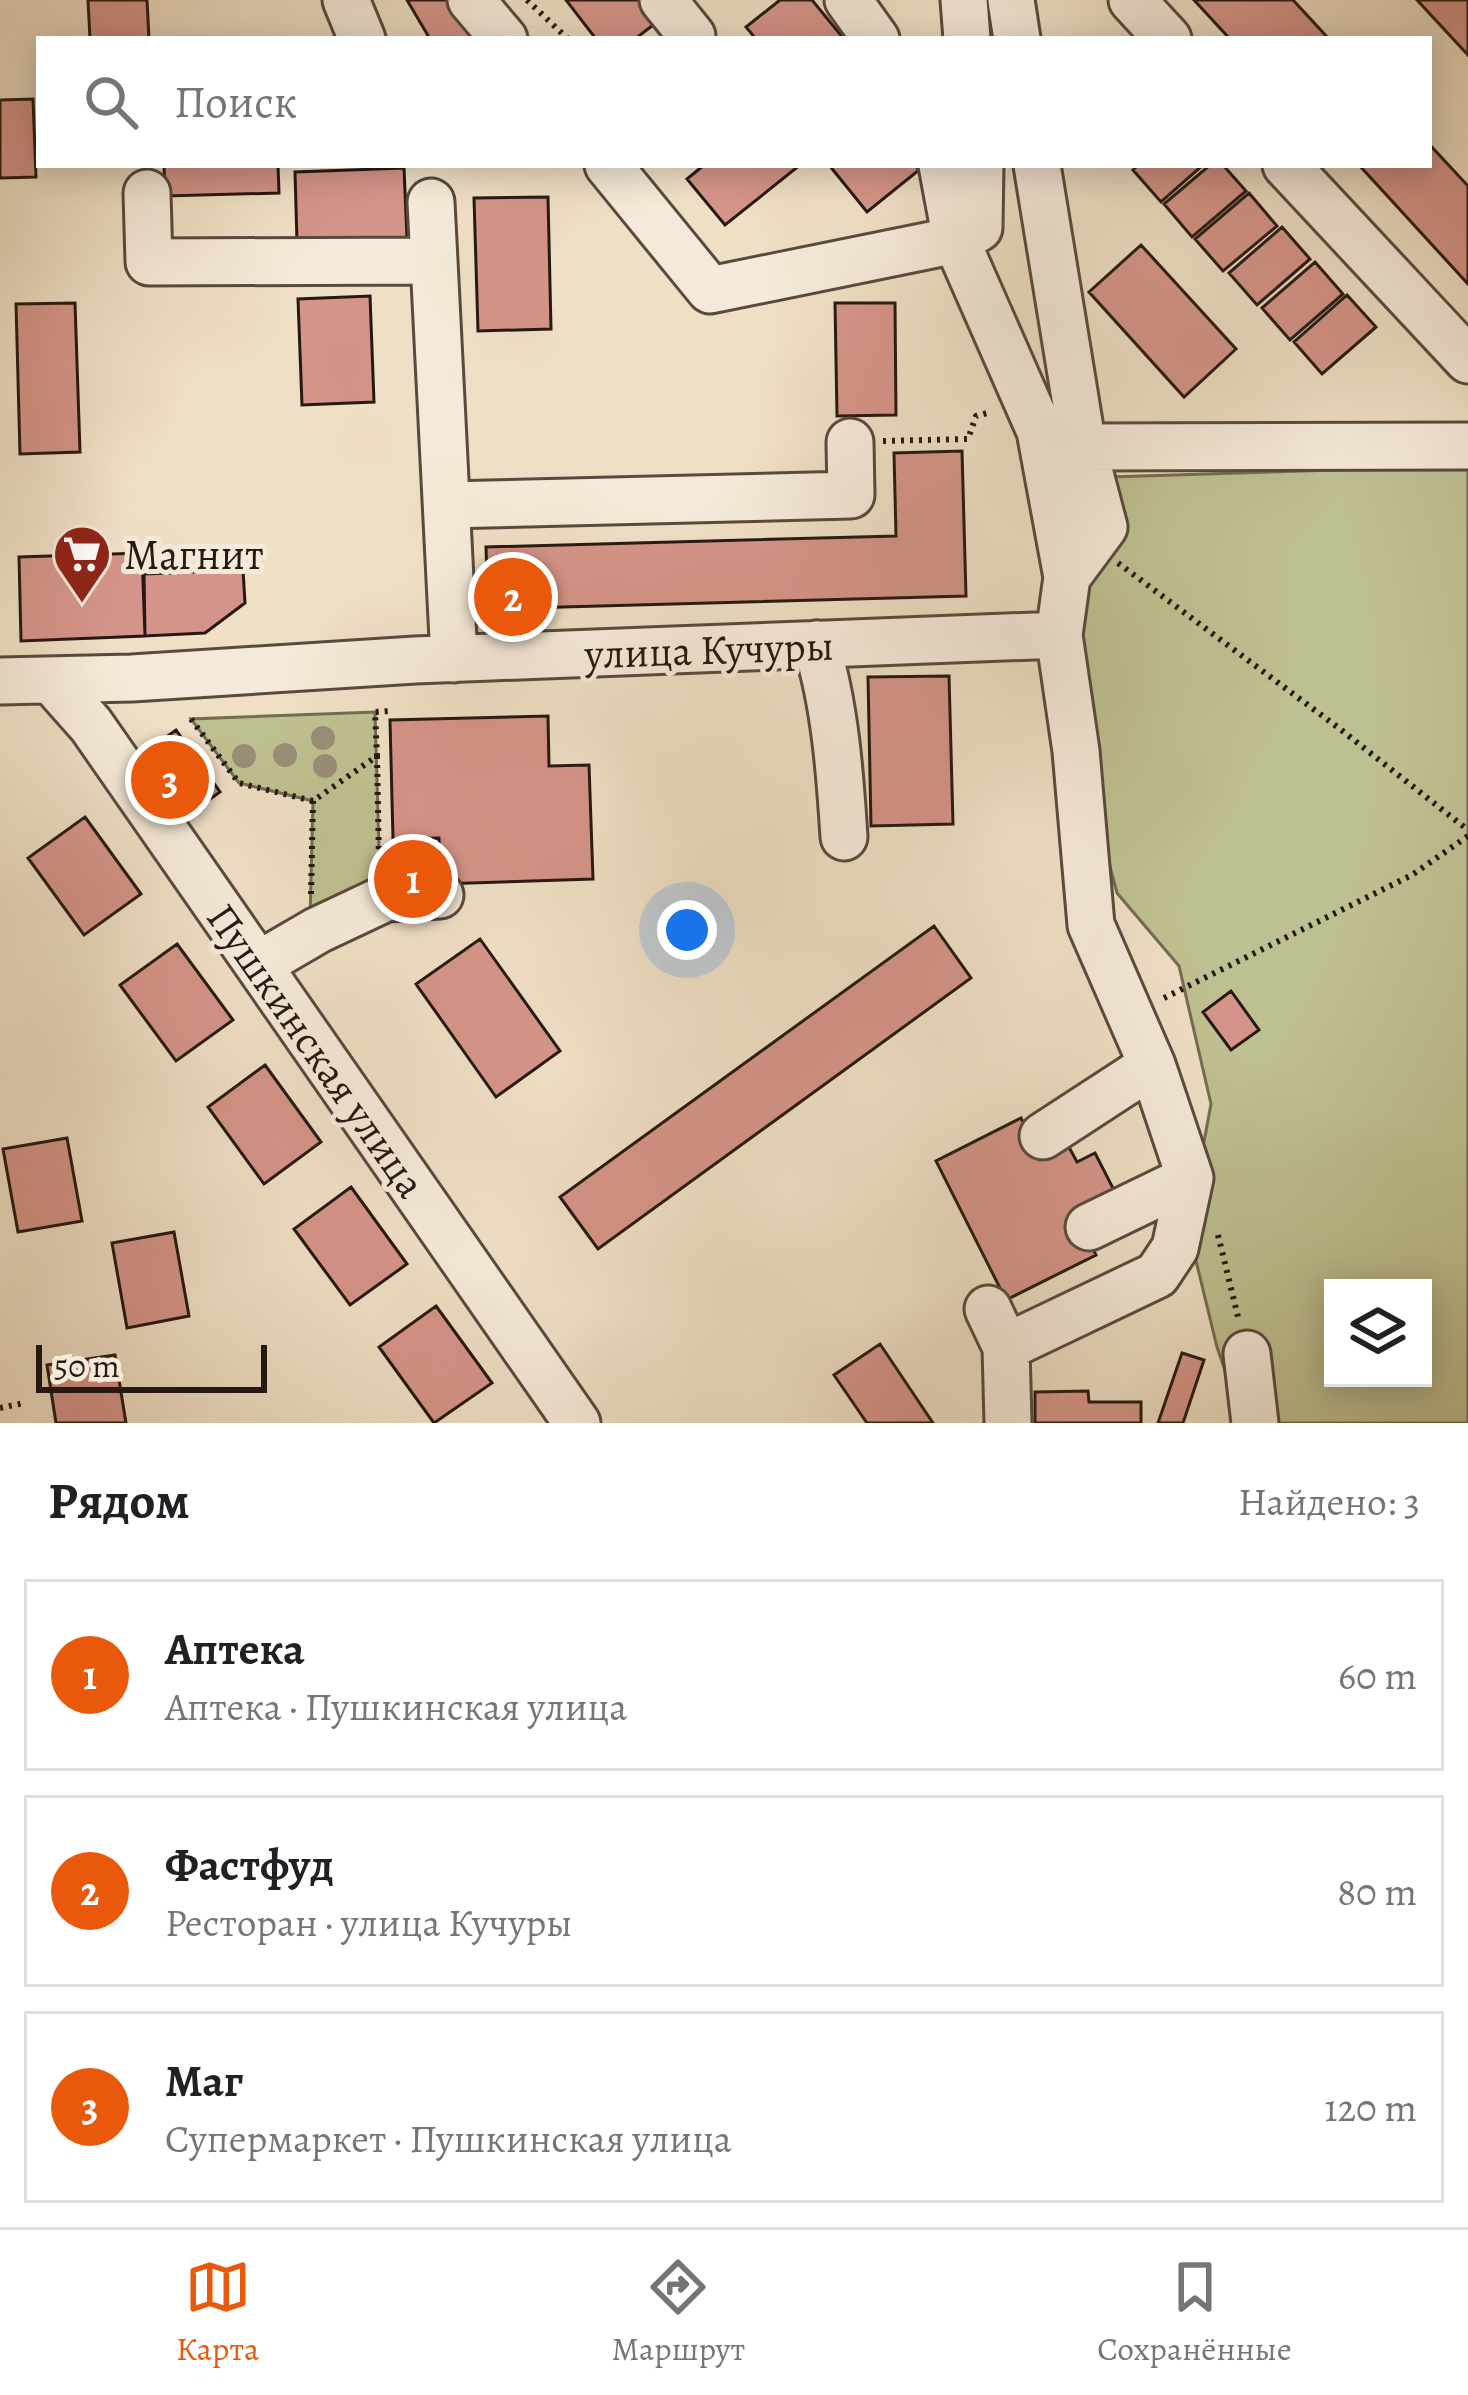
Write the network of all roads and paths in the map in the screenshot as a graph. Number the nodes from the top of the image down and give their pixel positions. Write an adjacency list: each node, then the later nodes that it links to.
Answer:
1 (346, 0): 9 (street)
2 (471, 0): 10 (street)
3 (526, 0): 11 (path)
4 (663, 0): 12 (street)
5 (848, 0): 13 (street)
6 (964, 0): 14 (street)
7 (1011, 0): 15 (street)
8 (1132, 0): 16 (street)
9 (361, 36)
10 (501, 36)
11 (565, 36)
12 (692, 36)
13 (874, 36)
14 (968, 36)
15 (1017, 36)
16 (1165, 36)
17 (610, 168): 24 (street)
18 (943, 168): 24 (street)
19 (980, 168): 24 (street)
20 (1037, 168): 30 (street)
21 (1289, 168): 26 (street)
22 (421, 180): 25 (street)
23 (146, 193): 25 (street)
24 (956, 240): 27 (street)
25 (434, 261): 31 (street)
26 (1468, 360)
27 (1029, 407): 28 (path); 32 (street)
28 (850, 442): 31 (street)
29 (1468, 446): 30 (street)
30 (1083, 447): 32 (street)
31 (447, 505): 35 (street)
32 (1079, 560): 33 (street); 42 (path)
33 (1059, 635): 34 (street, улица Кучуры); 48 (street)
34 (816, 644): 35 (street, улица Кучуры); 43 (street)
35 (454, 658): 37 (street, улица Кучуры)
36 (0, 681): 37 (street, улица Кучуры)
37 (52, 681): 47 (street, Пушкинская улица)
38 (390, 711): 40 (path)
39 (191, 719): 41 (path)
40 (377, 756): 41 (path); 44 (path)
41 (313, 801): 46 (path)
42 (1468, 833): 48 (path)
43 (844, 837)
44 (380, 863)
45 (440, 895): 47 (street)
46 (311, 897)
47 (258, 965): 57 (street, Пушкинская улица)
48 (1130, 1015): 49 (street)
49 (1152, 1065): 50 (street); 51 (street)
50 (1043, 1136)
51 (1190, 1178): 52 (street); 58 (street)
52 (1089, 1228)
53 (1216, 1231): 54 (path)
54 (1247, 1354): 59 (street)
55 (24, 1403): 56 (path)
56 (0, 1408)
57 (577, 1423)
58 (1008, 1423)
59 (1255, 1423)

